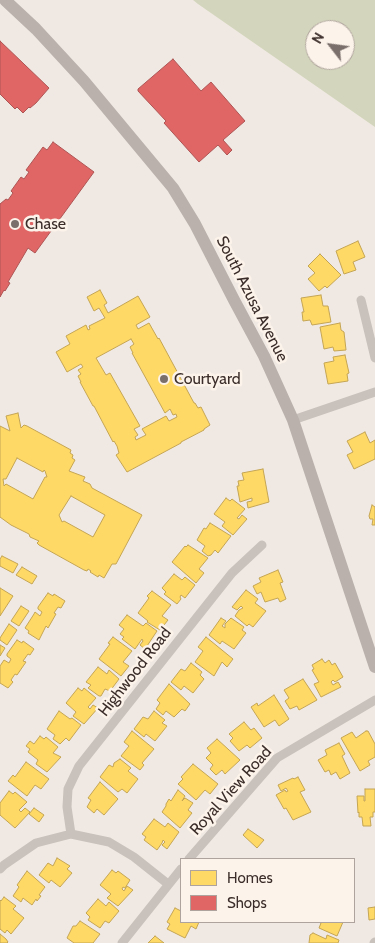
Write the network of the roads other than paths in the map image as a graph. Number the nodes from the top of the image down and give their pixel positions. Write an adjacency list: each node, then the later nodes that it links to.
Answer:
1 (5, 0): 5 (street, South Azusa Avenue)
2 (361, 300): 3 (street)
3 (375, 358)
4 (375, 392): 5 (street)
5 (293, 420): 7 (street, South Azusa Avenue)
6 (262, 545): 9 (street, Highwood Road)
7 (375, 667)
8 (375, 700): 10 (street, Royal View Road)
9 (71, 834): 11 (street); 13 (street)
10 (190, 858)
11 (0, 869)
12 (180, 870): 13 (street)
13 (168, 884): 14 (street)
14 (122, 943)

